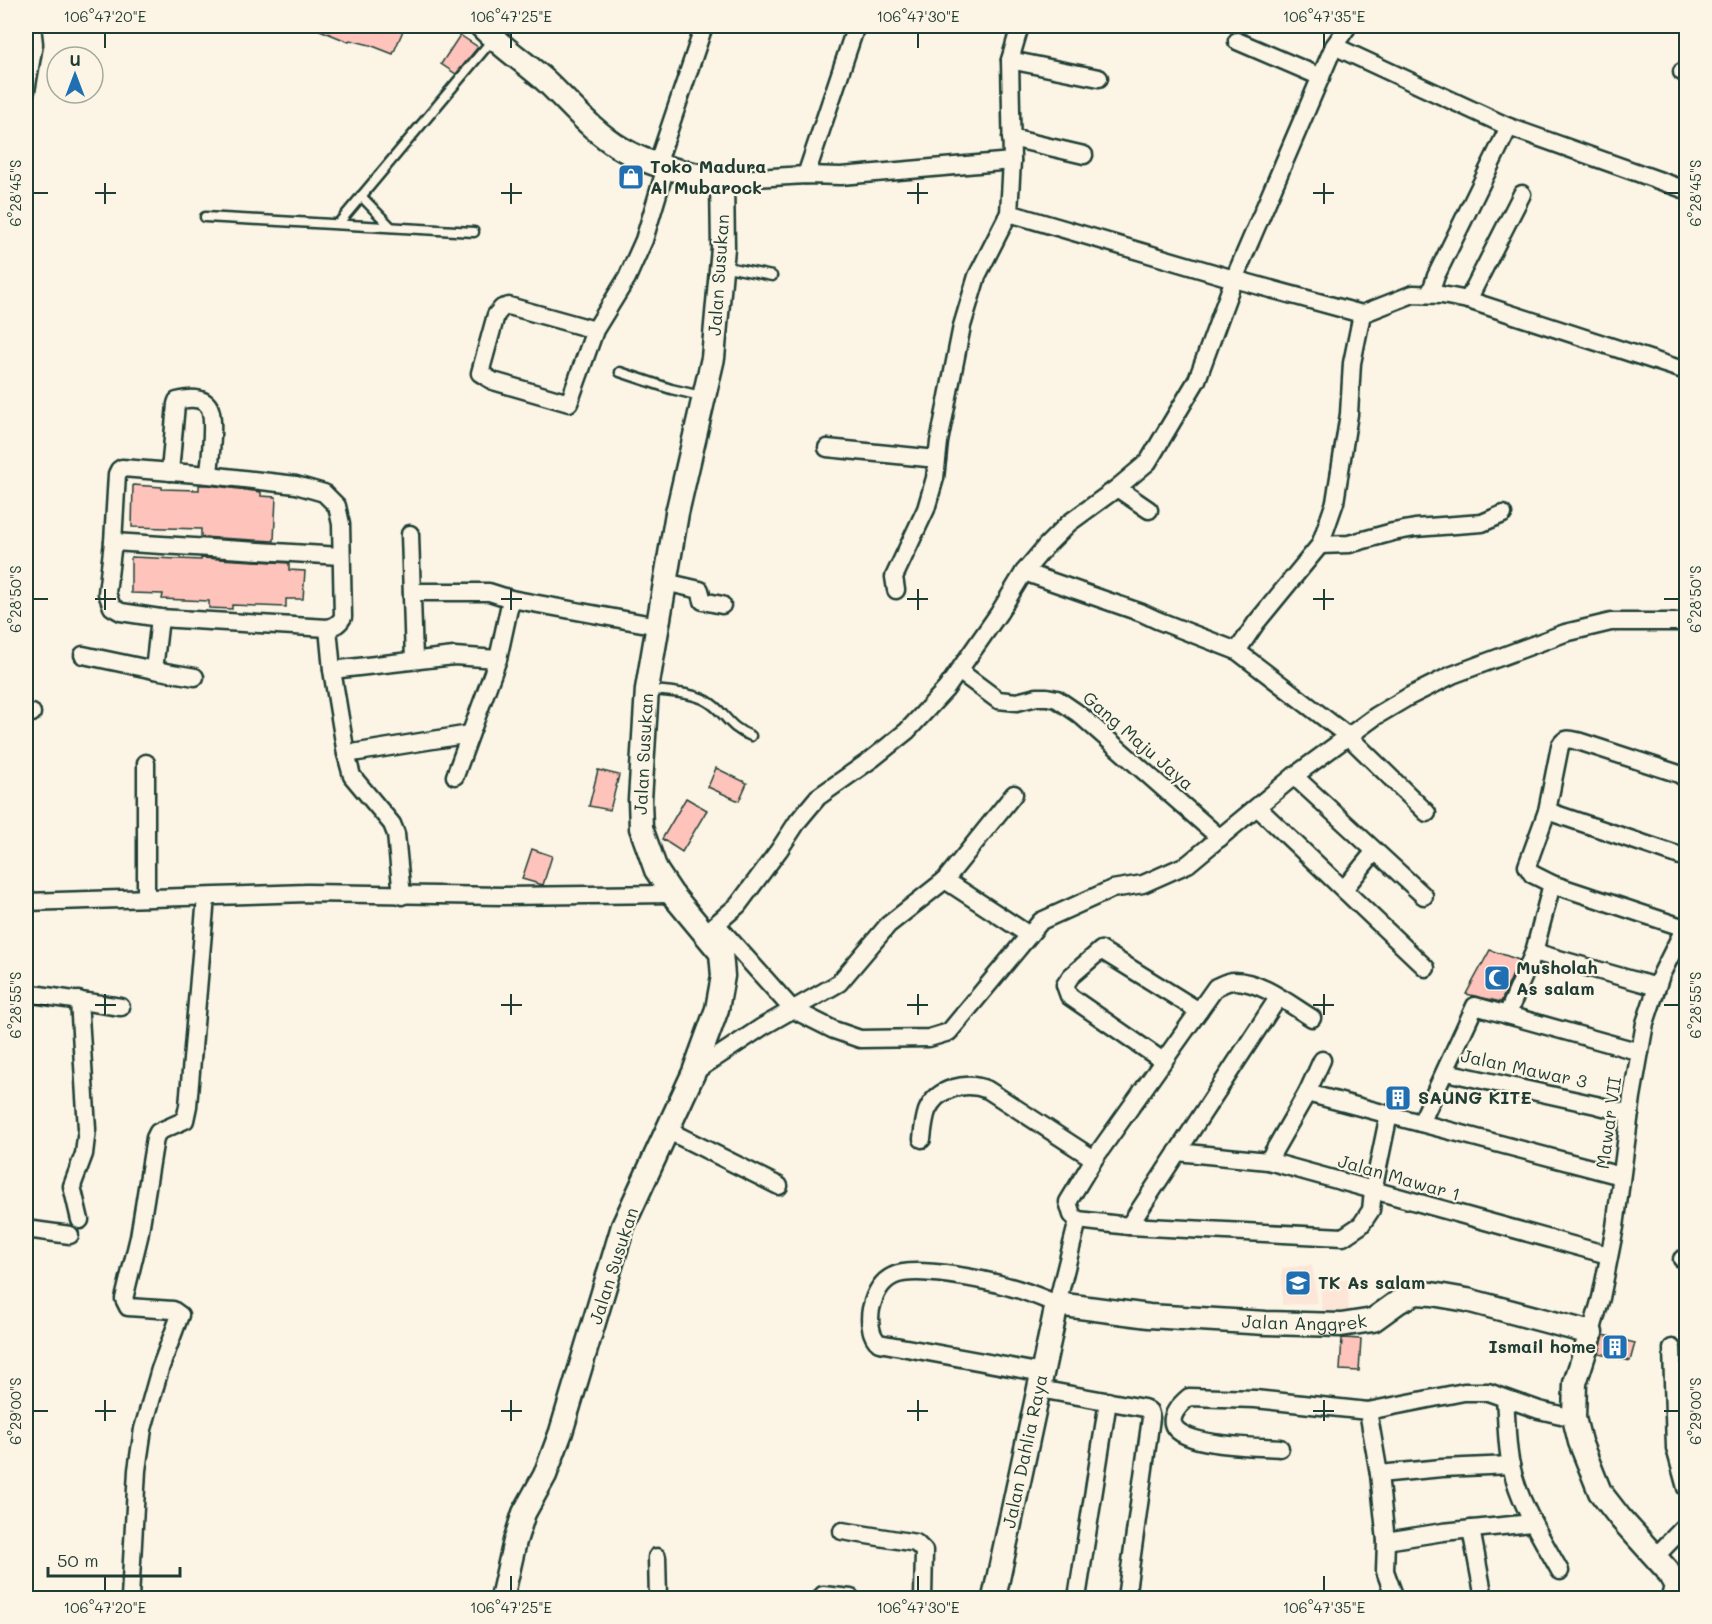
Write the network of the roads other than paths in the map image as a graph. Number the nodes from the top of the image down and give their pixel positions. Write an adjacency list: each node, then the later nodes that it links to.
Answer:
1 (32, 26): 12 (street)
2 (704, 26): 17 (street)
3 (856, 26): 18 (street)
4 (1020, 26): 9 (street)
5 (1348, 26): 8 (street)
6 (487, 32): 17 (street); 22 (lane)
7 (1237, 41): 10 (street)
8 (1334, 46): 10 (street); 13 (street)
9 (1010, 60): 11 (street); 14 (street)
10 (1321, 76): 30 (street)
11 (1099, 78)
12 (26, 91)
13 (1509, 126): 20 (street); 31 (street)
14 (1011, 138): 15 (street); 16 (street)
15 (1084, 154)
16 (1012, 161): 18 (street); 23 (street)
17 (662, 166): 19 (street); 34 (street)
18 (806, 175): 19 (street)
19 (722, 180): 28 (street, Jalan Susukan)
20 (1686, 190)
21 (1522, 194): 32 (street)
22 (361, 196): 25 (lane); 26 (lane)
23 (1009, 213): 30 (street); 39 (street)
24 (206, 217): 25 (lane)
25 (338, 224): 26 (lane)
26 (391, 227): 27 (lane)
27 (474, 232)
28 (722, 266): 29 (lane); 37 (street, Jalan Susukan)
29 (772, 276)
30 (1234, 279): 33 (street); 42 (street)
31 (1430, 294): 32 (street); 33 (street)
32 (1468, 300): 35 (street)
33 (1362, 314): 47 (street)
34 (595, 330): 34 (street)
35 (1686, 371)
36 (620, 372): 37 (lane)
37 (705, 397): 50 (street, Jalan Susukan)
38 (827, 448): 39 (street)
39 (937, 459): 51 (street)
40 (170, 472): 41 (street); 41 (street); 46 (street)
41 (209, 475): 48 (street)
42 (1117, 488): 43 (street); 49 (street)
43 (1149, 510)
44 (1503, 514): 47 (street)
45 (410, 534): 52 (street)
46 (113, 542): 48 (street); 55 (street)
47 (1320, 545): 59 (street)
48 (341, 556): 58 (street)
49 (1024, 572): 59 (street); 65 (street)
50 (665, 582): 54 (street); 57 (street, Jalan Susukan)
51 (896, 590)
52 (412, 592): 53 (street); 62 (street)
53 (511, 599): 57 (street); 61 (street)
54 (722, 605)
55 (160, 618): 58 (street); 63 (street)
56 (1686, 622): 70 (street)
57 (658, 626): 67 (street, Jalan Susukan)
58 (328, 628): 64 (street)
59 (1238, 651): 70 (street)
60 (83, 655): 63 (street)
61 (498, 659): 62 (street); 68 (street)
62 (414, 660): 64 (street)
63 (154, 670): 66 (street)
64 (332, 670): 71 (street)
65 (959, 671): 80 (street, Gang Maju Jaya); 93 (street)
66 (195, 677)
67 (647, 689): 69 (lane); 86 (street, Jalan Susukan)
68 (470, 734): 71 (street); 73 (street)
69 (751, 736)
70 (1348, 736): 74 (street); 79 (street)
71 (346, 754): 87 (street)
72 (146, 763): 90 (street)
73 (455, 776)
74 (1294, 776): 77 (street); 81 (street)
75 (1686, 779): 78 (street)
76 (1014, 794): 83 (street)
77 (1258, 808): 80 (street); 85 (street)
78 (1547, 811): 82 (street); 84 (street)
79 (1427, 813)
80 (1220, 838): 94 (street)
81 (1375, 850): 85 (street); 88 (street)
82 (1686, 858)
83 (945, 880): 94 (street); 102 (street)
84 (1552, 884): 92 (street); 95 (street)
85 (1344, 889): 96 (street)
86 (672, 894): 87 (street); 93 (street, Jalan Susukan)
87 (402, 896): 89 (street)
88 (1424, 896)
89 (206, 897): 90 (street); 151 (street)
90 (146, 898): 91 (street)
91 (26, 902)
92 (1686, 926): 97 (street, Mawar VII)
93 (711, 929): 102 (street); 109 (street, Jalan Susukan)
94 (1029, 935): 102 (street)
95 (1534, 952): 97 (street); 104 (street)
96 (1426, 968)
97 (1657, 987): 106 (street, Mawar VII)
98 (26, 993): 100 (street)
99 (1278, 998): 103 (street); 105 (street); 117 (street)
100 (79, 1000): 101 (street); 123 (street)
101 (121, 1007)
102 (792, 1009): 109 (street)
103 (1199, 1011): 108 (street); 108 (street)
104 (1507, 1015): 106 (street); 110 (street, Jalan Mawar 3)
105 (1312, 1018)
106 (1640, 1052): 113 (street, Mawar VII)
107 (1322, 1060): 111 (street)
108 (1164, 1061): 118 (street)
109 (694, 1072): 115 (street, Jalan Susukan)
110 (1446, 1072): 113 (street, Jalan Mawar 3); 114 (street)
111 (1307, 1092): 112 (street); 119 (street)
112 (1389, 1114): 114 (street); 122 (street)
113 (1630, 1114): 120 (street, Mawar VII)
114 (1421, 1123): 120 (street)
115 (667, 1130): 121 (street); 152 (street, Jalan Susukan)
116 (922, 1139): 118 (street)
117 (1177, 1152): 119 (street, Jalan Mawar 1); 125 (street)
118 (1094, 1159): 124 (street)
119 (1268, 1161): 122 (street, Jalan Mawar 1)
120 (1621, 1176): 128 (street, Mawar VII)
121 (779, 1186)
122 (1373, 1191): 125 (street); 128 (street, Jalan Mawar 1)
123 (80, 1220)
124 (1078, 1220): 125 (street); 129 (street)
125 (1129, 1226)
126 (26, 1229): 127 (street)
127 (70, 1235)
128 (1608, 1255): 130 (street, Mawar VII)
129 (1057, 1304): 130 (street, Jalan Anggrek); 132 (street, Jalan Dahlia Raya); 132 (street)
130 (1591, 1333): 136 (street)
131 (1672, 1348): 140 (street)
132 (1041, 1381): 134 (street); 156 (street, Jalan Dahlia Raya)
133 (1505, 1399): 135 (street); 136 (street); 138 (street)
134 (1108, 1401): 157 (street); 158 (street)
135 (1368, 1411): 137 (street); 139 (street)
136 (1574, 1418): 147 (street)
137 (1280, 1448)
138 (1511, 1465): 139 (street); 141 (street)
139 (1379, 1474): 145 (street)
140 (1686, 1488)
141 (1532, 1523): 143 (street); 148 (street)
142 (1686, 1525): 147 (street)
143 (1471, 1529): 145 (street); 160 (street)
144 (842, 1531): 155 (street)
145 (1386, 1541): 159 (street)
146 (657, 1557): 153 (street)
147 (1655, 1557): 149 (street)
148 (1560, 1571)
149 (1678, 1590)
150 (824, 1595): 154 (street)
151 (130, 1599)
152 (502, 1599)
153 (658, 1599)
154 (851, 1599)
155 (923, 1599)
156 (994, 1599)
157 (1077, 1599)
158 (1126, 1599)
159 (1395, 1599)
160 (1484, 1599)

